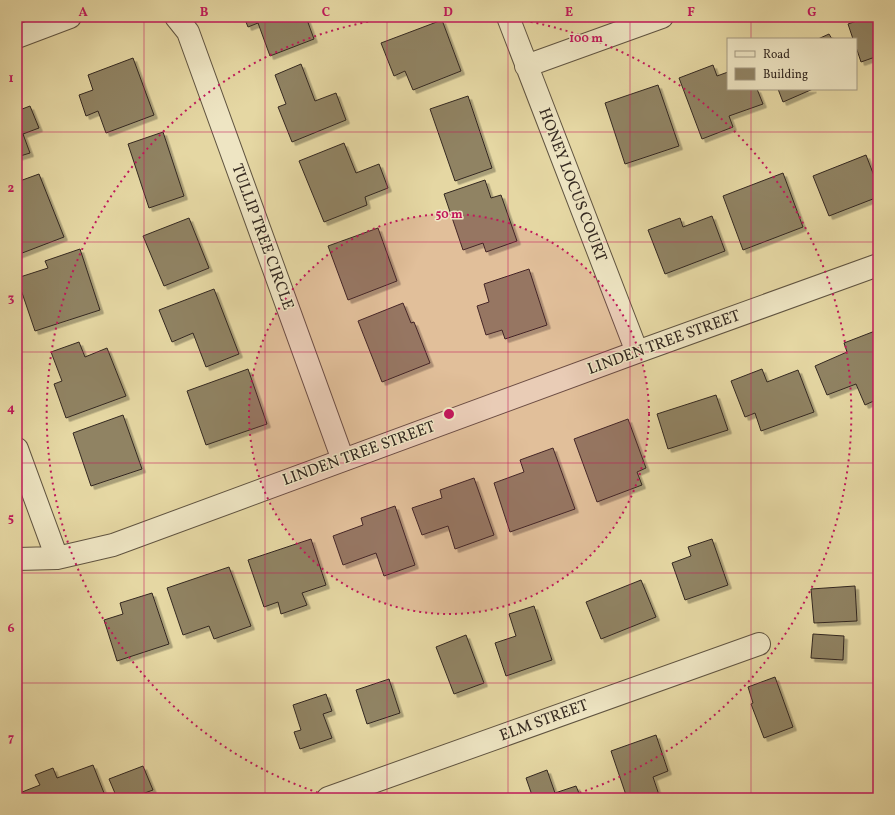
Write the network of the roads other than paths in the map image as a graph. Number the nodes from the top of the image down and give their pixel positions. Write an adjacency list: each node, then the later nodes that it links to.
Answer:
1 (70, 17): 5 (street)
2 (176, 17): 10 (street, TULLIP TREE CIRCLE)
3 (508, 17): 6 (street, HONEY LOCUS COURT)
4 (662, 17): 6 (street)
5 (17, 37)
6 (526, 66): 8 (street, HONEY LOCUS COURT)
7 (878, 265): 8 (street, LINDEN TREE STREET)
8 (637, 352): 10 (street, LINDEN TREE STREET)
9 (17, 449): 11 (street)
10 (343, 460): 11 (street, LINDEN TREE STREET)
11 (57, 558): 12 (street, LINDEN TREE STREET)
12 (17, 559)
13 (759, 644): 14 (street, ELM STREET)
14 (328, 798)

